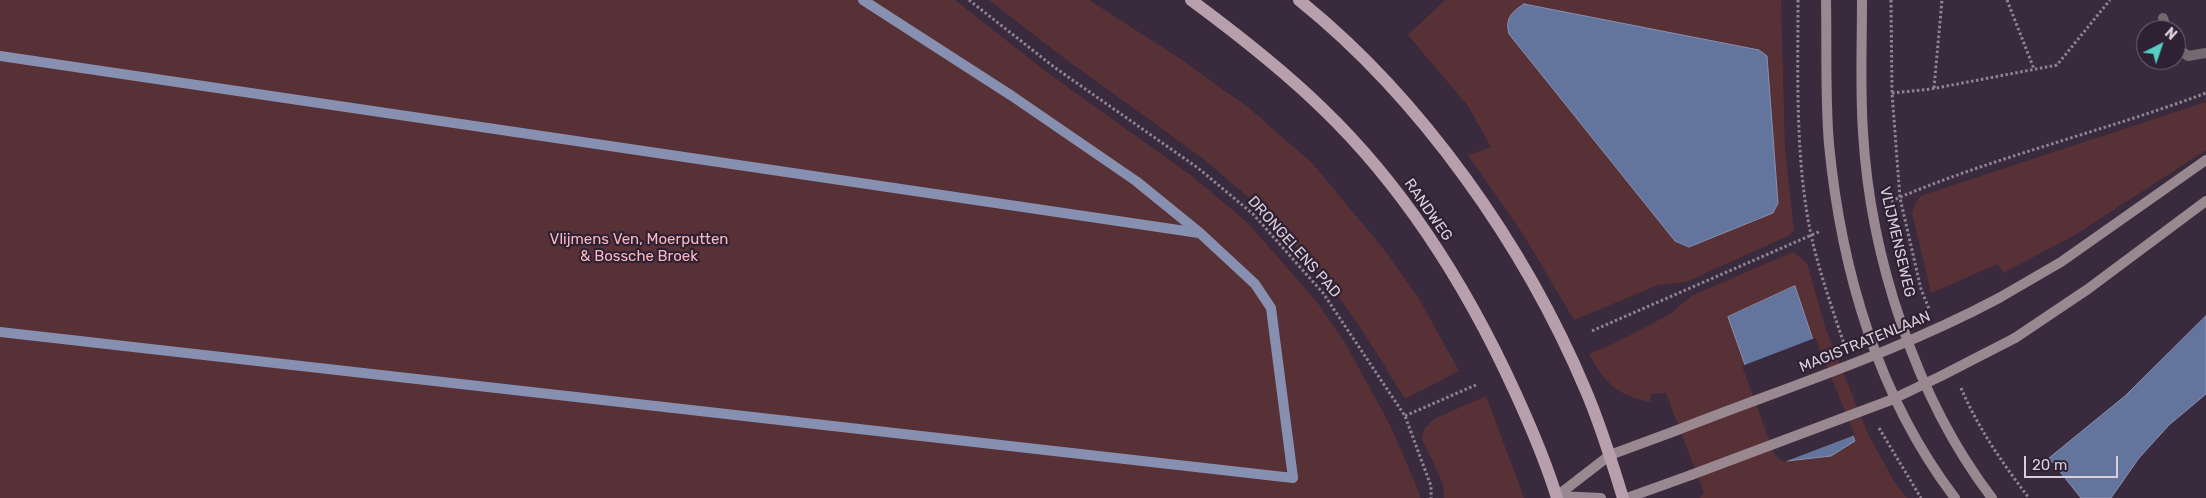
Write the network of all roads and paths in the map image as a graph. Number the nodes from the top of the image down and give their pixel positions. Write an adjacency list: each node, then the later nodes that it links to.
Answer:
1 (969, 0): 21 (path, DRONGELENS PAD)
2 (1191, 0): 23 (main road, RANDWEG)
3 (1299, 0): 22 (main road)
4 (1798, 0): 19 (path)
5 (1826, 0): 27 (main road)
6 (1862, 0): 28 (main road, VLIJMENSEWEG)
7 (1891, 0): 15 (path, VLIJMENSEWEG)
8 (1942, 0): 14 (path)
9 (2007, 0): 13 (path)
10 (2110, 0): 13 (path)
11 (2206, 53): 12 (lane)
12 (2186, 55)
13 (2034, 69): 14 (path)
14 (1934, 88): 15 (path)
15 (1892, 93): 16 (path, VLIJMENSEWEG)
16 (2206, 93)
17 (2206, 160): 22 (main road, MAGISTRATENLAAN, bridge)
18 (2206, 201): 26 (main road, bridge)
19 (1592, 331)
20 (1476, 385): 21 (path)
21 (1405, 416): 24 (path, DRONGELENS PAD)
22 (1610, 455): 23 (main road, MAGISTRATENLAAN); 26 (main road)
23 (1557, 497): 25 (main road)
24 (1431, 498)
25 (1601, 498)
26 (1625, 498)
27 (1955, 498)
28 (1992, 498)

